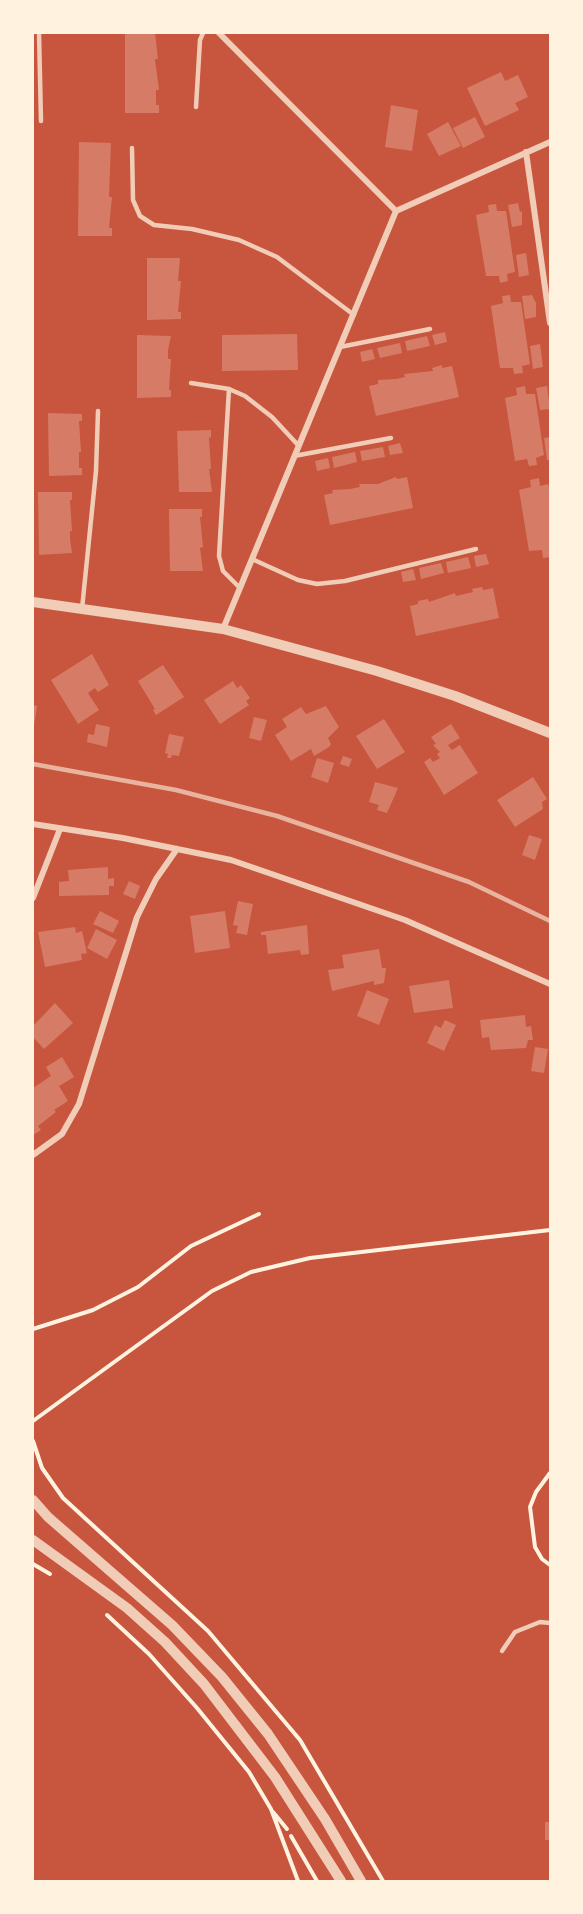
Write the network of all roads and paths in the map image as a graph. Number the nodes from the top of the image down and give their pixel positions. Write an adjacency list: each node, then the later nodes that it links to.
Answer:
1 (39, 33): 5 (lane)
2 (203, 33): 4 (lane)
3 (219, 33): 9 (street)
4 (196, 107)
5 (41, 121)
6 (550, 142): 8 (street)
7 (132, 148): 10 (lane)
8 (526, 152): 9 (street); 11 (street)
9 (396, 212): 10 (street)
10 (354, 315): 13 (street)
11 (550, 323)
12 (430, 329): 13 (lane)
13 (340, 347): 18 (street)
14 (191, 383): 15 (lane)
15 (229, 389): 18 (lane); 22 (lane)
16 (98, 411): 24 (lane)
17 (391, 438): 19 (lane)
18 (298, 445): 19 (street)
19 (294, 456): 21 (street)
20 (476, 549): 21 (lane)
21 (252, 559): 22 (street)
22 (240, 588): 25 (street)
23 (33, 602): 24 (street)
24 (82, 609): 25 (street)
25 (223, 630): 26 (street)
26 (550, 733)
27 (33, 824): 28 (street)
28 (60, 829): 29 (street); 30 (street)
29 (177, 849): 31 (street); 32 (street)
30 (33, 897)
31 (550, 984)
32 (33, 1155)
33 (259, 1214): 35 (path)
34 (550, 1230): 36 (path)
35 (33, 1329)
36 (33, 1421)
37 (550, 1473): 41 (path)
38 (33, 1500): 50 (street)
39 (33, 1540): 49 (street)
40 (33, 1564): 42 (path)
41 (550, 1565)
42 (54, 1576)
43 (105, 1614): 46 (path)
44 (550, 1623): 45 (lane)
45 (502, 1651)
46 (271, 1809): 47 (path); 48 (path)
47 (298, 1881)
48 (317, 1881)
49 (341, 1881)
50 (361, 1881)

